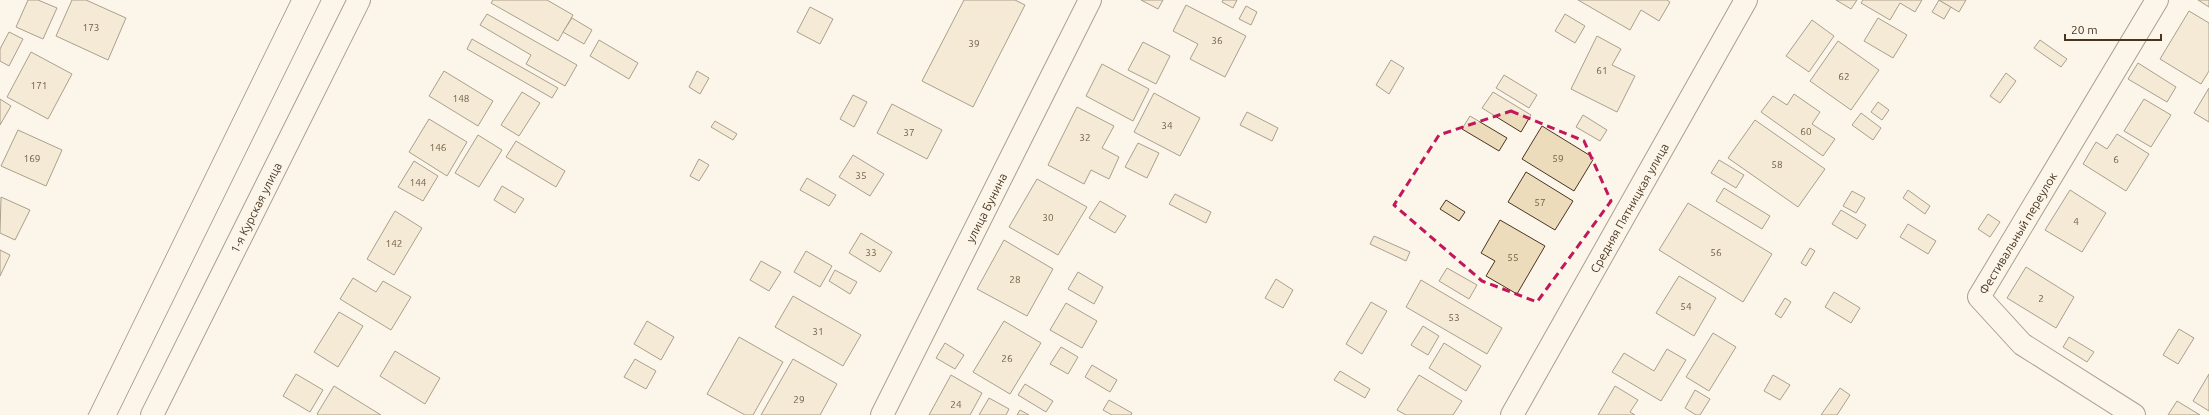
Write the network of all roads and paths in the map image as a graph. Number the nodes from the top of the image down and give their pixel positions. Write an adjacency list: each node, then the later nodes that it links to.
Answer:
1 (359, 0): 5 (street, 1-я Курская улица)
2 (1090, 0): 6 (street, улица Бунина)
3 (1746, 0): 7 (street, Средняя Пятницкая улица)
4 (2157, 0): 8 (street, Фестивальный переулок)
5 (152, 415)
6 (882, 415)
7 (1512, 415)
8 (2134, 415)

